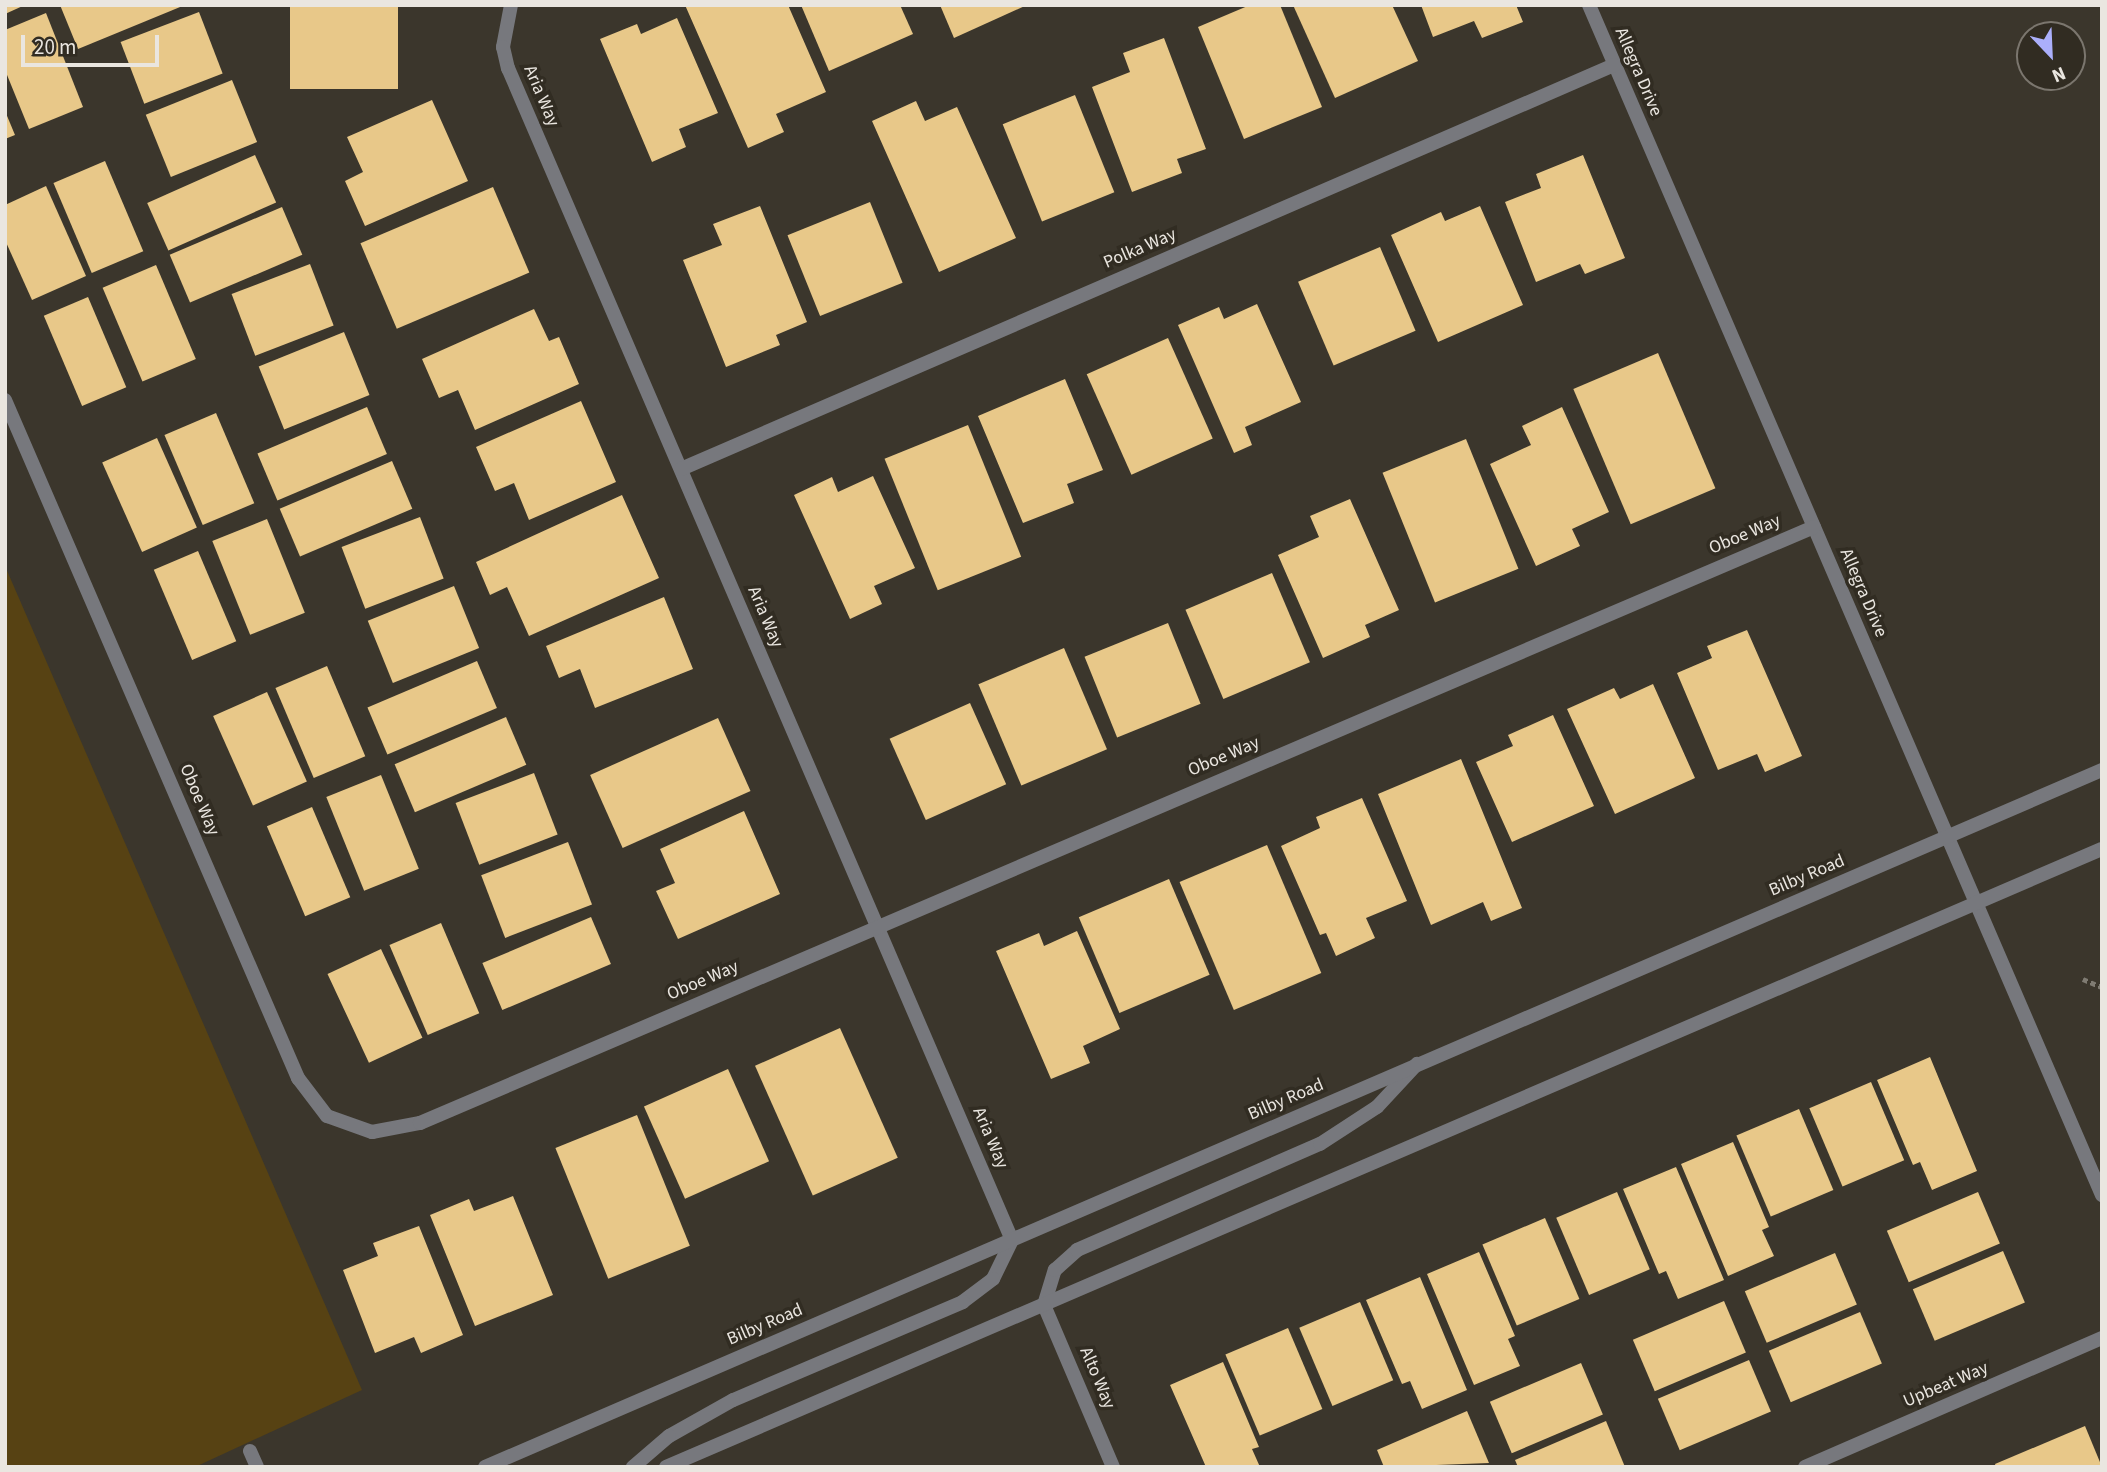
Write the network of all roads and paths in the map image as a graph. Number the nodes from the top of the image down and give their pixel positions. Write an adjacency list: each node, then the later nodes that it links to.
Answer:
1 (511, 5): 5 (street, Aria Way)
2 (1589, 5): 3 (street, Allegra Drive)
3 (1614, 65): 5 (street, Polka Way); 6 (street, Allegra Drive)
4 (5, 400): 11 (street, Oboe Way)
5 (681, 469): 11 (street, Aria Way)
6 (1814, 527): 8 (street, Allegra Drive); 11 (street, Oboe Way)
7 (2102, 770): 8 (street, Bilby Road)
8 (1947, 837): 10 (street, Allegra Drive); 14 (street, Bilby Road)
9 (2102, 849): 10 (street)
10 (1975, 903): 15 (street, Allegra Drive); 17 (street)
11 (877, 926): 16 (street, Aria Way)
12 (2083, 979): 13 (path)
13 (2102, 987)
14 (1417, 1064): 16 (street, Bilby Road); 17 (street)
15 (2102, 1195)
16 (1013, 1240): 21 (street, Bilby Road); 22 (street)
17 (1044, 1305): 23 (street); 24 (street, Alto Way)
18 (2102, 1338): 25 (street, Upbeat Way)
19 (250, 1451): 20 (street)
20 (257, 1467)
21 (485, 1467)
22 (633, 1467)
23 (666, 1467)
24 (1114, 1467)
25 (1805, 1467)

